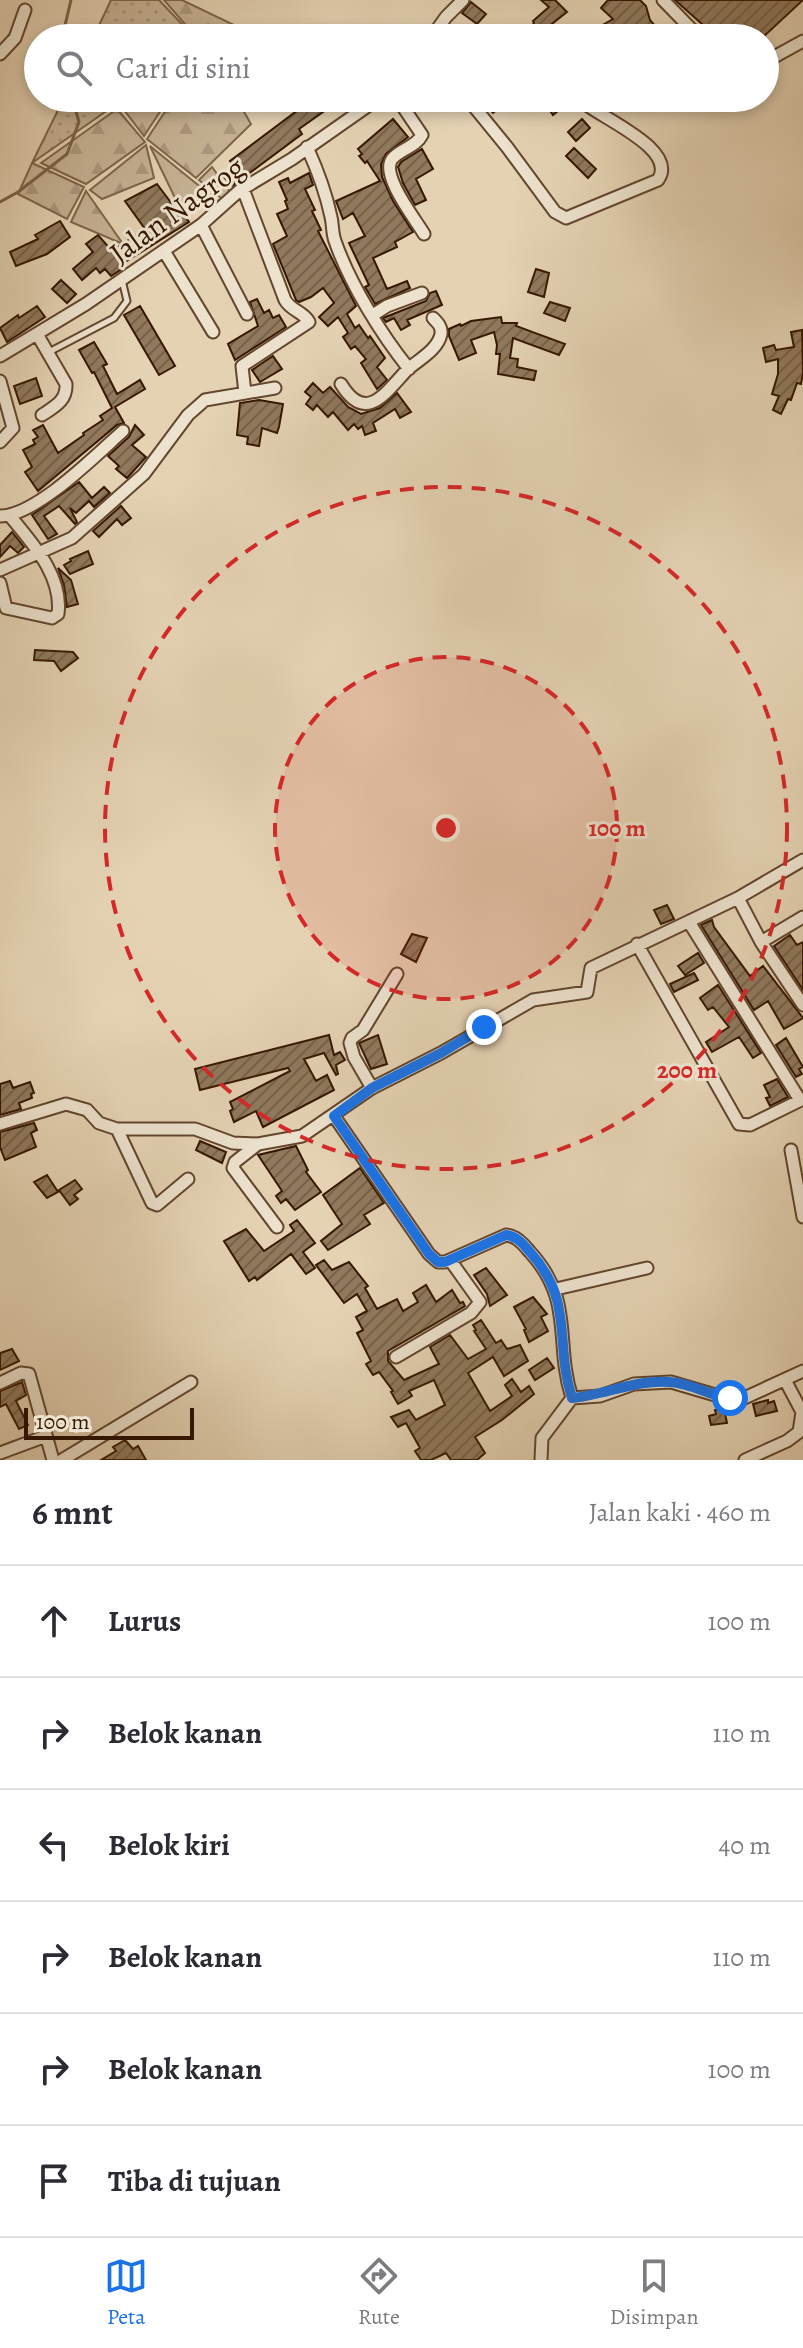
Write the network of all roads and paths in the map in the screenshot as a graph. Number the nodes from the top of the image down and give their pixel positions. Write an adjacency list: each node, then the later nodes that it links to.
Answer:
1 (463, 0): 4 (street)
2 (663, 0): 5 (street)
3 (25, 10): 7 (street)
4 (441, 24)
5 (684, 24)
6 (803, 41): 8 (street)
7 (0, 54)
8 (779, 54)
9 (358, 112): 13 (street, Jalan Nagrog)
10 (406, 112): 16 (street)
11 (478, 112): 12 (street)
12 (597, 112)
13 (307, 147): 14 (street, Jalan Nagrog); 21 (street)
14 (243, 189): 15 (street, Jalan Nagrog); 31 (street)
15 (201, 225): 17 (street, Jalan Nagrog); 20 (street)
16 (424, 234)
17 (164, 251): 18 (street, Jalan Nagrog); 23 (street)
18 (122, 279): 24 (street, Jalan Nagrog); 25 (lane)
19 (422, 293): 21 (street)
20 (247, 314)
21 (373, 315): 27 (street)
22 (433, 318): 27 (street)
23 (213, 332)
24 (37, 334): 25 (street); 26 (street, Jalan Nagrog)
25 (49, 352): 32 (street)
26 (2, 358)
27 (409, 369): 29 (street)
28 (0, 381): 34 (street)
29 (341, 384)
30 (275, 388): 31 (street)
31 (245, 393): 36 (street)
32 (42, 415)
33 (123, 431): 35 (street)
34 (0, 442)
35 (5, 516): 36 (street)
36 (39, 552): 37 (street); 38 (street)
37 (0, 570)
38 (0, 583)
39 (803, 860): 40 (street)
40 (738, 898): 42 (street); 43 (street)
41 (803, 917): 43 (street)
42 (689, 922): 44 (street); 48 (street)
43 (761, 942): 46 (street)
44 (637, 944): 47 (street); 48 (street)
45 (397, 974): 47 (street)
46 (803, 1005)
47 (372, 1088): 49 (street)
48 (802, 1100)
49 (334, 1116): 52 (street); 58 (street)
50 (0, 1124): 51 (street)
51 (117, 1129): 52 (street); 55 (street)
52 (258, 1144): 57 (street)
53 (791, 1150): 54 (street)
54 (798, 1170): 56 (street)
55 (188, 1179)
56 (803, 1217)
57 (277, 1227)
58 (450, 1260): 60 (street); 61 (street)
59 (647, 1268): 60 (street)
60 (556, 1289): 66 (street)
61 (396, 1357)
62 (803, 1371): 63 (street)
63 (785, 1380): 66 (street); 72 (street)
64 (191, 1382): 70 (street)
65 (0, 1383): 67 (street)
66 (572, 1398): 71 (street)
67 (46, 1436): 68 (street); 69 (street)
68 (0, 1453)
69 (53, 1460)
70 (62, 1460)
71 (541, 1460)
72 (745, 1460)

